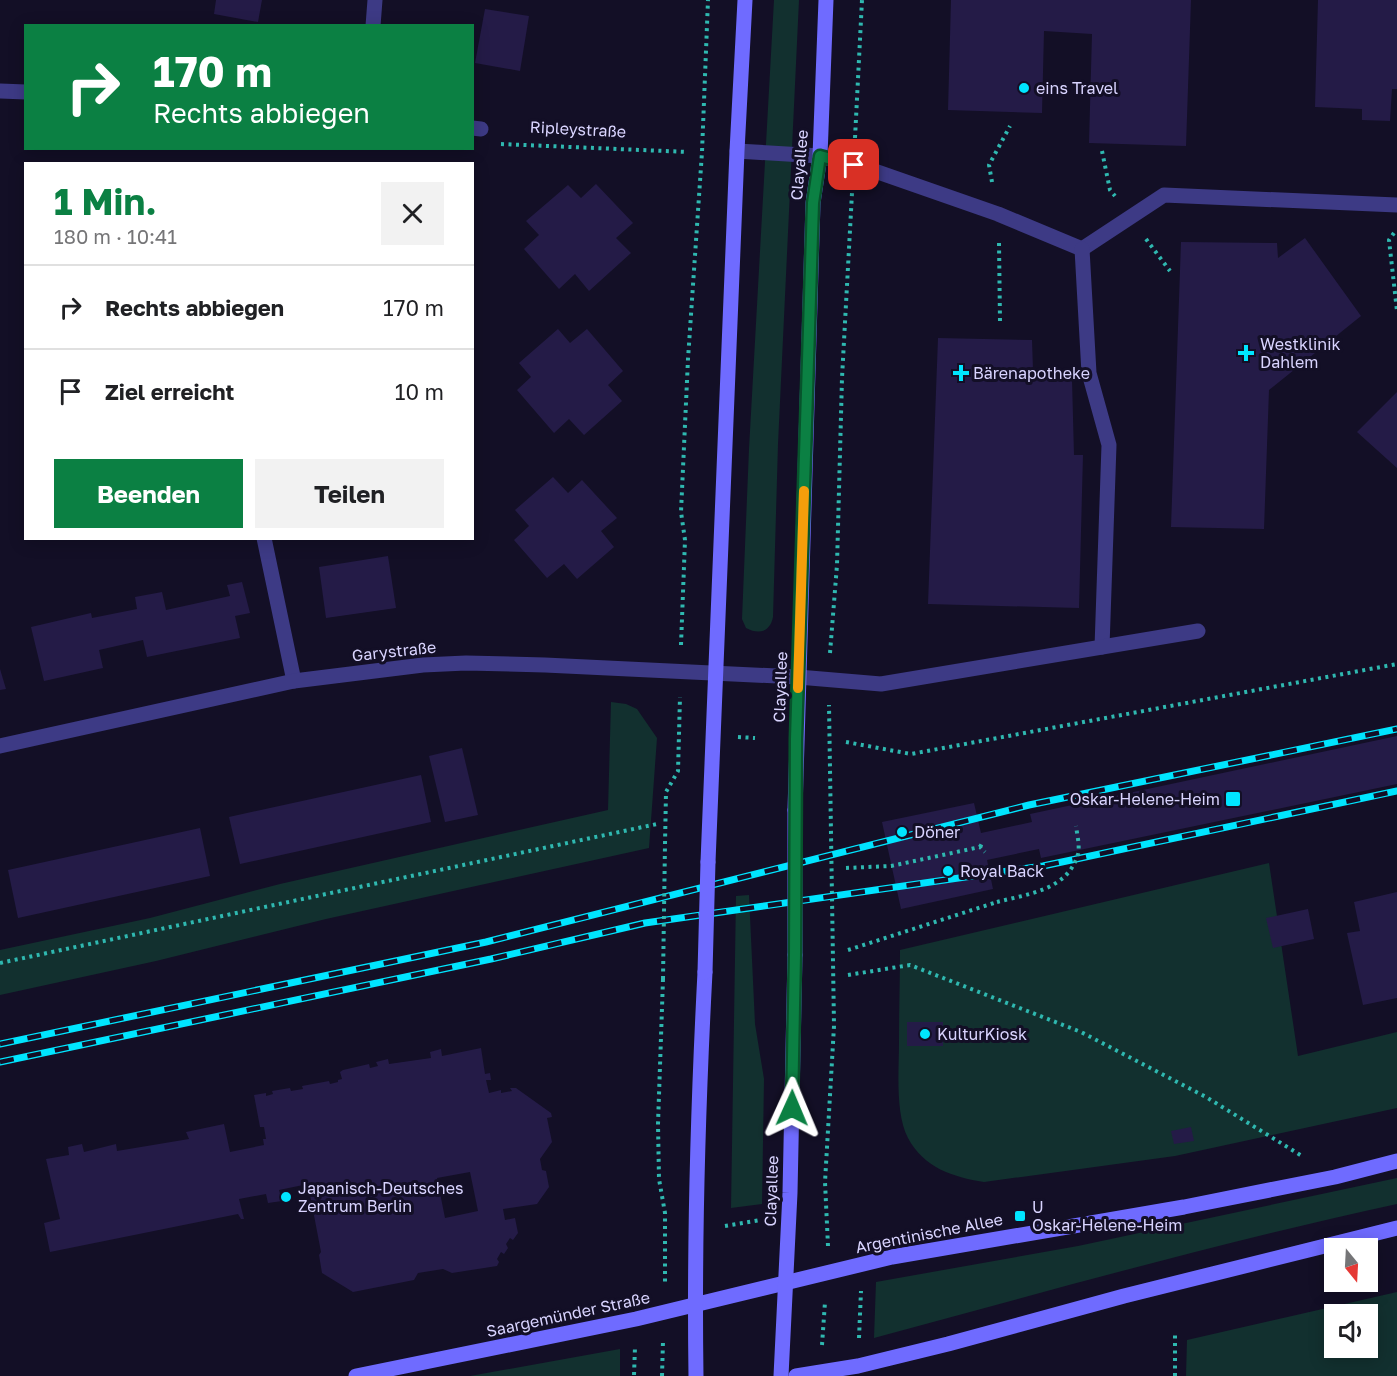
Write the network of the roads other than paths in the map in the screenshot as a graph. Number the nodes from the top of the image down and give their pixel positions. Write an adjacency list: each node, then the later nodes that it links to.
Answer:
1 (375, 0): 4 (street)
2 (745, 0): 7 (main road)
3 (826, 0): 8 (main road, Clayallee)
4 (373, 24)
5 (0, 91): 6 (street)
6 (24, 92)
7 (737, 151): 8 (street); 14 (main road)
8 (820, 156): 10 (street); 15 (main road, Clayallee)
9 (1397, 205): 10 (street)
10 (1082, 249): 13 (street)
11 (264, 540): 16 (street)
12 (1198, 631): 13 (street, Garystraße)
13 (1102, 647): 15 (street, Garystraße)
14 (715, 673): 15 (street, Garystraße); 16 (street, Garystraße); 21 (main road, bridge)
15 (798, 677): 20 (main road, Clayallee, bridge)
16 (294, 681): 17 (street, Garystraße)
17 (0, 746)
18 (1397, 1161): 20 (main road, Argentinische Allee)
19 (1397, 1228): 26 (main road)
20 (786, 1282): 21 (main road, Saargemünder Straße); 25 (main road, Clayallee)
21 (695, 1305): 22 (main road, Saargemünder Straße); 24 (main road)
22 (409, 1371): 23 (main road, Saargemünder Straße)
23 (356, 1376)
24 (696, 1376)
25 (781, 1376)
26 (796, 1376)

